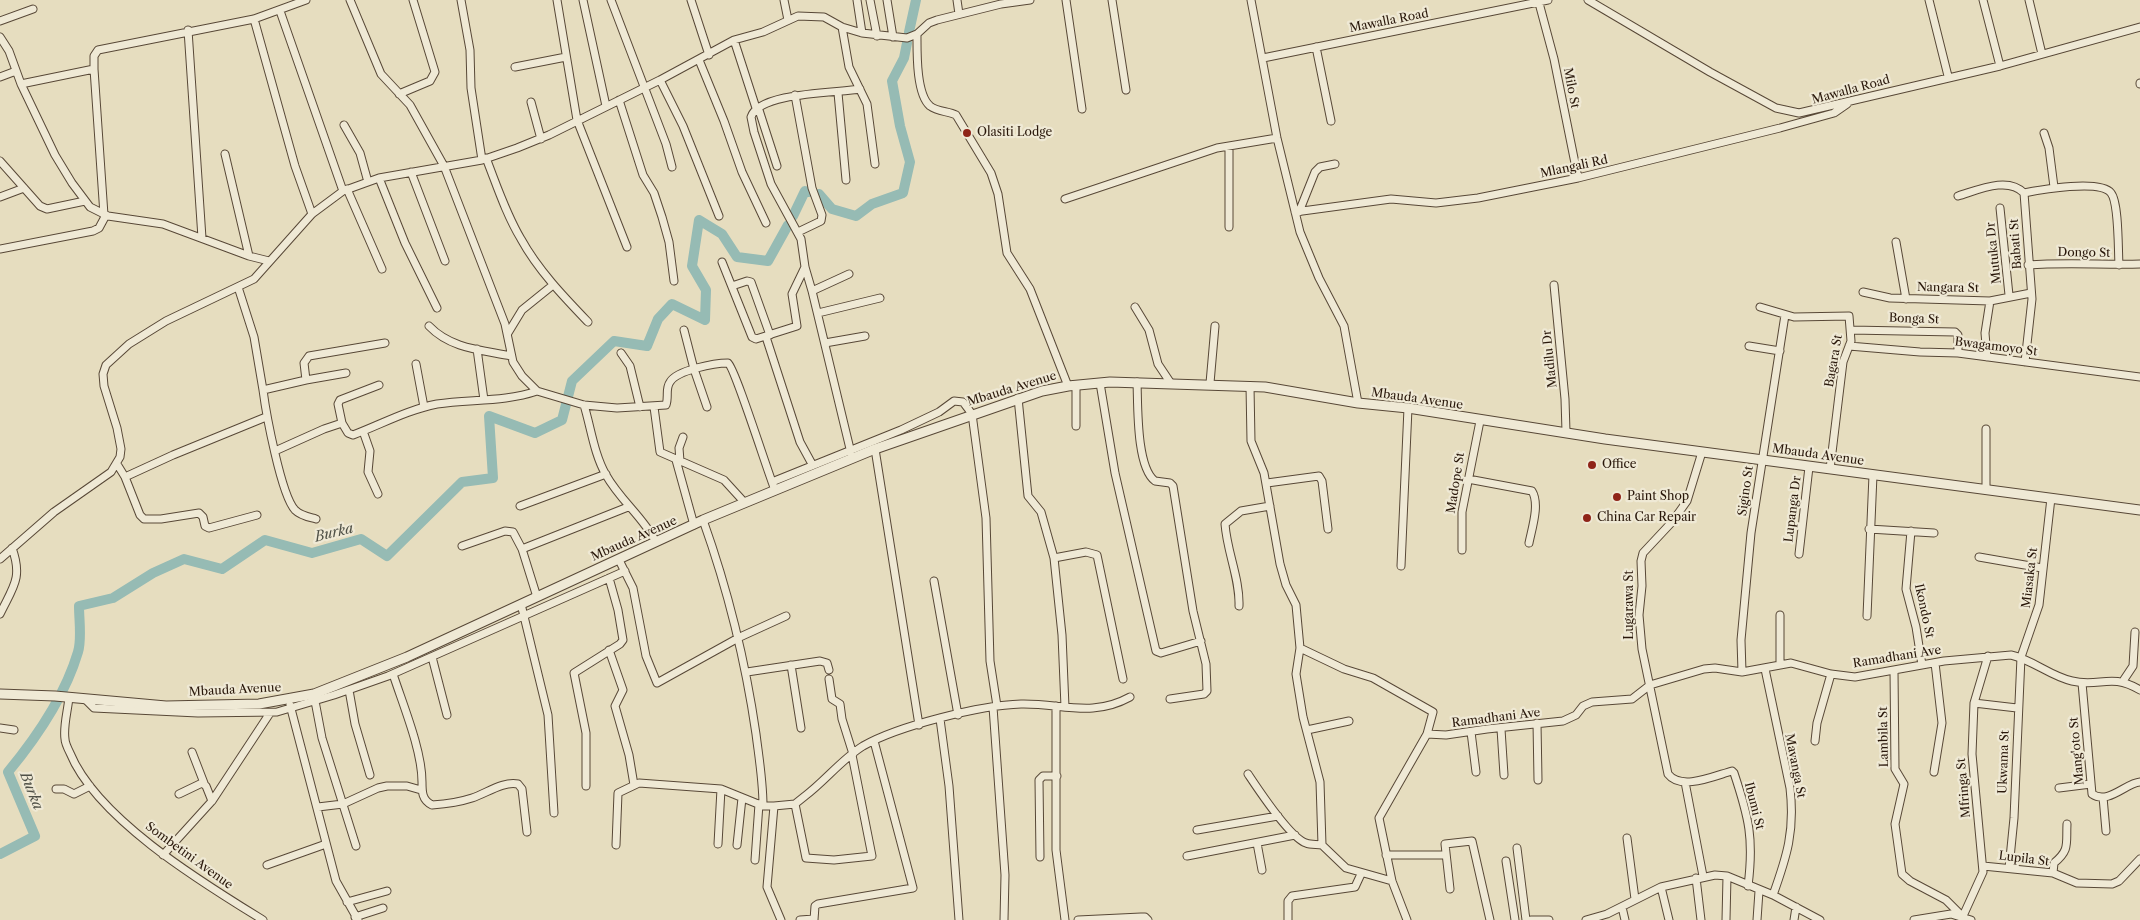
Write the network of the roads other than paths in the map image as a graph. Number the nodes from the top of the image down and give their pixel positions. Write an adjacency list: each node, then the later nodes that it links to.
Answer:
1 (306, 0): 26 (street)
2 (350, 0): 58 (street)
3 (414, 0): 58 (street)
4 (461, 0): 74 (street)
5 (557, 0): 43 (street)
6 (583, 0): 63 (street)
7 (611, 0): 54 (street)
8 (692, 0): 42 (street)
9 (784, 0): 29 (street)
10 (857, 0): 34 (street)
11 (870, 0): 36 (street)
12 (887, 0): 38 (street)
13 (957, 0): 27 (street)
14 (1030, 0): 23 (street)
15 (1066, 0): 65 (street)
16 (1112, 0): 56 (street)
17 (1251, 0): 44 (street)
18 (1548, 0): 24 (street, Mawalla Road)
19 (1588, 0): 62 (street, Mawalla Road)
20 (1928, 0): 50 (street)
21 (1983, 0): 47 (street)
22 (2028, 0): 41 (street)
23 (1000, 2): 27 (street)
24 (1539, 2): 40 (street, Mawalla Road); 83 (street, Milo St)
25 (34, 9): 30 (street)
26 (280, 10): 28 (street); 88 (street)
27 (959, 14): 35 (street)
28 (254, 19): 33 (street); 96 (street)
29 (788, 20): 32 (street); 39 (street)
30 (0, 22)
31 (2140, 26): 41 (street, Mawalla Road)
32 (842, 27): 34 (street); 55 (street)
33 (188, 30): 48 (street); 102 (street)
34 (862, 33): 36 (street)
35 (917, 34): 38 (street); 162 (street)
36 (877, 36): 38 (street)
37 (0, 37): 49 (street)
38 (893, 37)
39 (734, 40): 42 (street); 64 (street)
40 (1316, 48): 44 (street, Mawalla Road); 67 (street)
41 (2042, 54): 47 (street, Mawalla Road)
42 (709, 55): 45 (street)
43 (566, 57): 46 (street); 66 (street)
44 (1263, 58): 71 (street)
45 (698, 60): 52 (street); 99 (street)
46 (515, 66)
47 (2000, 66): 50 (street, Mawalla Road)
48 (94, 69): 53 (street); 97 (street)
49 (16, 71): 51 (street); 53 (street)
50 (1948, 76): 62 (street, Mawalla Road)
51 (0, 77)
52 (660, 80): 54 (street); 98 (street)
53 (21, 84): 93 (street)
54 (644, 88): 60 (street); 80 (street)
55 (860, 89): 57 (street); 76 (street)
56 (1126, 90)
57 (838, 93): 59 (street); 84 (street)
58 (399, 94): 78 (street)
59 (795, 95): 64 (street); 101 (street)
60 (619, 100): 63 (street); 116 (street)
61 (531, 102): 70 (street)
62 (1849, 102): 83 (street, Mlangali Rd)
63 (606, 106): 66 (street)
64 (757, 107): 79 (street); 101 (street)
65 (1082, 108)
66 (577, 120): 70 (street); 104 (street)
67 (1331, 121)
68 (344, 125): 85 (street)
69 (2044, 133): 86 (street)
70 (541, 138): 74 (street)
71 (1277, 138): 72 (street); 95 (street)
72 (1229, 146): 92 (street); 100 (street)
73 (225, 154): 106 (street)
74 (484, 159): 78 (street); 117 (street)
75 (0, 161): 87 (street)
76 (875, 164)
77 (1335, 164): 95 (street)
78 (444, 166): 81 (street); 138 (street)
79 (778, 166)
80 (672, 167)
81 (411, 172): 82 (street); 108 (street)
82 (379, 178): 85 (street); 130 (street)
83 (1578, 178): 95 (street, Mlangali Rd)
84 (846, 180)
85 (368, 182): 88 (street)
86 (2054, 187): 89 (street); 112 (street)
87 (24, 188): 91 (street); 93 (street)
88 (345, 190): 96 (street); 114 (street)
89 (2024, 193): 90 (street); 110 (street, Babati St)
90 (1958, 196)
91 (0, 197)
92 (1065, 199)
93 (85, 201): 97 (street)
94 (2000, 208): 124 (street, Mutuka Dr)
95 (1297, 212): 168 (street)
96 (312, 214): 107 (street)
97 (105, 215): 102 (street); 105 (street)
98 (719, 216)
99 (766, 223)
100 (1229, 227)
101 (798, 232): 113 (street)
102 (202, 238): 106 (street)
103 (1896, 242): 126 (street)
104 (627, 247)
105 (0, 249)
106 (249, 256): 107 (street)
107 (269, 261): 120 (street)
108 (445, 261)
109 (722, 262): 119 (street)
110 (2028, 264): 112 (street, Dongo St); 123 (street, Babati St)
111 (2140, 264): 112 (street, Dongo St)
112 (2119, 265)
113 (805, 267): 121 (street); 139 (street)
114 (382, 269)
115 (849, 274): 121 (street)
116 (674, 281)
117 (553, 284): 133 (street); 138 (street)
118 (1554, 285): 182 (street, Madilu Dr)
119 (732, 286): 139 (street); 139 (street)
120 (238, 288): 164 (street); 191 (street)
121 (812, 291): 131 (street)
122 (1863, 292): 126 (street, Nangara St)
123 (2031, 293): 124 (street, Nangara St); 151 (street, Babati St)
124 (2009, 295): 127 (street, Nangara St)
125 (880, 298): 131 (street)
126 (1906, 299): 127 (street, Nangara St)
127 (1990, 301): 150 (street)
128 (1135, 307): 158 (street)
129 (1760, 307): 132 (street, Bagara St)
130 (437, 308)
131 (818, 313): 142 (street)
132 (1785, 315): 137 (street, Bagara St); 146 (street, Sigino St)
133 (588, 322)
134 (429, 326): 145 (street)
135 (1215, 326): 160 (street)
136 (684, 330): 153 (street)
137 (1851, 330): 144 (street, Bagara St); 148 (street, Bonga St)
138 (508, 333): 149 (street)
139 (768, 336): 192 (street)
140 (865, 336): 142 (street)
141 (385, 343): 156 (street)
142 (825, 343): 184 (street)
143 (1749, 346): 146 (street)
144 (1849, 346): 148 (street, Bwagamoyo St); 194 (street, Bagara St)
145 (477, 349): 149 (street); 167 (street)
146 (1780, 351): 189 (street, Sigino St)
147 (621, 353): 171 (street)
148 (1958, 353): 150 (street, Bwagamoyo St)
149 (511, 356): 165 (street)
150 (1987, 357): 151 (street, Bwagamoyo St)
151 (2025, 362): 155 (street, Bwagamoyo St)
152 (416, 364): 170 (street)
153 (694, 369): 172 (street); 173 (street); 200 (street)
154 (346, 373): 156 (street)
155 (2140, 377)
156 (306, 380): 164 (street)
157 (1138, 382): 158 (street, Mbauda Avenue); 159 (street, Mbauda Avenue); 243 (street)
158 (1170, 382): 160 (street, Mbauda Avenue)
159 (1100, 383): 162 (street, Mbauda Avenue); 243 (street)
160 (1210, 383): 163 (street, Mbauda Avenue)
161 (379, 385): 178 (street)
162 (1072, 385): 166 (street, Mbauda Avenue); 179 (street)
163 (1250, 386): 168 (street, Mbauda Avenue); 199 (street)
164 (263, 390): 176 (street)
165 (537, 392): 167 (street); 169 (street)
166 (1018, 398): 175 (street, Mbauda Avenue); 225 (street)
167 (484, 400): 170 (street)
168 (1358, 403): 174 (street, Mbauda Avenue)
169 (584, 405): 171 (street); 195 (street)
170 (424, 407): 181 (street)
171 (640, 407): 172 (street)
172 (654, 407): 190 (street)
173 (707, 407)
174 (1408, 408): 177 (street, Mbauda Avenue); 228 (street)
175 (972, 414): 184 (street); 185 (street, Mbauda Avenue); 275 (street)
176 (266, 417): 186 (street); 197 (street)
177 (1480, 420): 182 (street, Mbauda Avenue); 198 (street, Madope St)
178 (342, 423): 181 (street); 186 (street)
179 (1076, 426)
180 (1986, 429): 201 (street)
181 (362, 431): 202 (street)
182 (1566, 432): 187 (street, Mbauda Avenue)
183 (683, 437): 190 (street)
184 (850, 449): 188 (street); 192 (street)
185 (874, 449): 188 (street, Mbauda Avenue); 285 (street)
186 (275, 451): 210 (street)
187 (1702, 452): 189 (street, Mbauda Avenue); 264 (street, Lugarawa St)
188 (852, 458): 200 (street, Mbauda Avenue)
189 (1762, 459): 193 (street, Mbauda Avenue); 257 (street, Sigino St)
190 (678, 460): 204 (street); 212 (street)
191 (117, 464): 197 (street); 220 (street)
192 (812, 464): 200 (street)
193 (1809, 466): 194 (street, Mbauda Avenue); 223 (street, Lupanga Dr)
194 (1830, 469): 196 (street, Mbauda Avenue)
195 (606, 474): 205 (street); 207 (street)
196 (1873, 475): 201 (street, Mbauda Avenue); 214 (street)
197 (125, 477): 209 (street)
198 (1468, 479): 218 (street); 222 (street, Madope St)
199 (1267, 483): 206 (street); 213 (street)
200 (773, 486): 204 (street, Mbauda Avenue)
201 (1986, 490): 203 (street, Mbauda Avenue)
202 (378, 494)
203 (2051, 498): 208 (street, Mbauda Avenue); 229 (street, Miasaka St)
204 (745, 503): 211 (street, Mbauda Avenue)
205 (520, 506)
206 (1270, 506): 235 (street); 244 (street)
207 (628, 507): 217 (street); 221 (street)
208 (2140, 510)
209 (257, 515)
210 (316, 519)
211 (703, 520): 212 (street, Mbauda Avenue); 242 (street)
212 (694, 525): 217 (street, Mbauda Avenue)
213 (1328, 529)
214 (1869, 529): 215 (street); 240 (street)
215 (1911, 531): 216 (street); 252 (street, Ikondo St)
216 (1934, 533)
217 (656, 542): 227 (street, Mbauda Avenue)
218 (1530, 543)
219 (462, 546): 221 (street)
220 (12, 548): 226 (street); 236 (street)
221 (522, 549): 233 (street)
222 (1462, 550)
223 (1798, 554)
224 (1978, 557): 229 (street)
225 (1054, 558): 261 (street); 277 (street)
226 (0, 559)
227 (619, 560): 230 (street); 233 (street, Mbauda Avenue)
228 (1401, 566)
229 (2042, 568): 248 (street, Miasaka St)
230 (626, 571): 231 (street); 242 (street)
231 (609, 578): 238 (street); 245 (street)
232 (934, 581): 281 (street)
233 (537, 597): 234 (street, Mbauda Avenue)
234 (521, 604): 238 (street); 274 (street, Mbauda Avenue)
235 (1239, 606)
236 (0, 614)
237 (1780, 615): 251 (street)
238 (525, 616): 247 (street); 324 (street)
239 (786, 616): 242 (street)
240 (1866, 616)
241 (2135, 632): 262 (street)
242 (740, 637): 256 (street)
243 (1201, 641): 271 (street)
244 (1300, 648): 290 (street); 292 (street)
245 (609, 650): 308 (street); 310 (street)
246 (1988, 656): 248 (street, Ramadhani Ave); 249 (street, Ramadhani Ave); 273 (street, Mfringa St)
247 (432, 657): 258 (street); 280 (street)
248 (2021, 657): 263 (street, Ramadhani Ave); 278 (street, Ukwama St)
249 (1935, 663): 252 (street, Ramadhani Ave); 298 (street)
250 (791, 665): 254 (street); 256 (street); 287 (street)
251 (1780, 665): 253 (street, Ramadhani Ave); 259 (street, Ramadhani Ave)
252 (1922, 665): 255 (street, Ramadhani Ave)
253 (1765, 669): 257 (street, Ramadhani Ave); 362 (street, Mavanga St)
254 (829, 670)
255 (1894, 670): 259 (street, Ramadhani Ave); 368 (street, Lambila St)
256 (747, 672): 321 (street)
257 (1742, 672): 264 (street, Ramadhani Ave)
258 (393, 674): 265 (street); 314 (street)
259 (1831, 674): 294 (street)
260 (829, 679): 296 (street)
261 (1123, 680)
262 (2123, 681): 263 (street, Ramadhani Ave); 266 (street)
263 (2082, 683): 307 (street, Mang'oto St)
264 (1650, 685): 284 (street, Ramadhani Ave); 304 (street)
265 (349, 690): 272 (street); 300 (street)
266 (2140, 690)
267 (0, 694): 268 (street, Mbauda Avenue)
268 (69, 697): 270 (street, Mbauda Avenue); 309 (street, Sombetini Avenue)
269 (1130, 697): 277 (street)
270 (85, 699): 274 (street, Mbauda Avenue); 279 (street)
271 (1170, 699)
272 (315, 701): 274 (street); 319 (street)
273 (1974, 703): 278 (street); 349 (street, Mfringa St)
274 (290, 704): 279 (street); 323 (street)
275 (995, 706): 276 (street); 281 (street); 376 (street)
276 (1056, 706): 277 (street); 302 (street)
277 (1065, 706)
278 (2018, 708): 350 (street, Ukwama St)
279 (270, 713): 318 (street)
280 (447, 715)
281 (958, 715): 282 (street)
282 (940, 719): 285 (street); 375 (street)
283 (1349, 721): 290 (street)
284 (1537, 723): 288 (street, Ramadhani Ave); 303 (street)
285 (919, 725): 293 (street)
286 (0, 728): 289 (street)
287 (801, 728)
288 (1501, 729): 291 (street, Ramadhani Ave); 301 (street)
289 (14, 730)
290 (1307, 730): 337 (street)
291 (1471, 732): 292 (street, Ramadhani Ave); 297 (street)
292 (1427, 734): 341 (street)
293 (874, 741): 296 (street); 370 (street)
294 (1816, 741)
295 (192, 752): 306 (street)
296 (852, 754): 320 (street); 320 (street)
297 (1476, 772)
298 (1934, 772)
299 (1248, 774): 325 (street)
300 (370, 775)
301 (1504, 775)
302 (1057, 776): 343 (street); 377 (street)
303 (1538, 780)
304 (1685, 782): 355 (street); 357 (street, Ibumi St)
305 (2140, 782): 316 (street)
306 (204, 783): 315 (street); 318 (street)
307 (2091, 784): 311 (street); 316 (street, Mang'oto St)
308 (634, 785): 313 (street); 335 (street)
309 (90, 786): 312 (street); 340 (street, Sombetini Avenue)
310 (586, 786)
311 (2059, 788)
312 (56, 789)
313 (721, 789): 317 (street); 334 (street)
314 (421, 790): 319 (street); 329 (street)
315 (179, 794)
316 (2103, 797): 328 (street)
317 (742, 798): 321 (street); 336 (street)
318 (212, 801): 340 (street)
319 (343, 804): 323 (street); 338 (street)
320 (795, 804): 322 (street)
321 (761, 805): 322 (street); 346 (street)
322 (774, 806): 373 (street)
323 (318, 807): 333 (street)
324 (554, 813)
325 (1278, 816): 327 (street); 330 (street)
326 (2067, 824): 352 (street)
327 (1197, 830)
328 (2106, 831)
329 (527, 832)
330 (1295, 835): 332 (street); 337 (street)
331 (1627, 838): 363 (street)
332 (1257, 843): 344 (street); 351 (street)
333 (326, 844): 348 (street); 364 (street)
334 (718, 844)
335 (616, 845)
336 (737, 845)
337 (1322, 845): 353 (street)
338 (356, 846)
339 (1517, 848): 384 (street)
340 (164, 855): 372 (street, Sombetini Avenue)
341 (1386, 855): 342 (street); 356 (street)
342 (1446, 855): 359 (street); 382 (street)
343 (1040, 856)
344 (1187, 856)
345 (2140, 858): 352 (street, Lupila St)
346 (755, 860)
347 (1506, 861): 383 (street)
348 (267, 865)
349 (1983, 866): 350 (street, Lupila St); 368 (street, Mfringa St)
350 (2009, 868): 352 (street, Lupila St)
351 (1262, 870)
352 (2052, 873)
353 (1361, 874): 356 (street); 380 (street)
354 (1727, 876): 355 (street); 357 (street); 391 (street)
355 (1699, 877): 358 (street); 390 (street)
356 (1392, 881): 381 (street)
357 (1748, 886): 361 (street)
358 (1661, 887): 363 (street); 389 (street)
359 (1450, 889)
360 (387, 891): 364 (street)
361 (1759, 891): 362 (street); 392 (street)
362 (1773, 895): 366 (street)
363 (1635, 899): 365 (street)
364 (347, 902): 369 (street)
365 (1622, 907): 371 (street); 388 (street)
366 (1796, 907): 393 (street); 394 (street)
367 (383, 908): 369 (street)
368 (1962, 916): 395 (street); 396 (street)
369 (356, 919)
370 (814, 919): 374 (street)
371 (1596, 919): 387 (street)
372 (262, 920)
373 (780, 920)
374 (800, 920)
375 (958, 920)
376 (1004, 920)
377 (1064, 920)
378 (1078, 920): 379 (street)
379 (1148, 920)
380 (1288, 920)
381 (1406, 920)
382 (1490, 920)
383 (1515, 920)
384 (1526, 920)
385 (1531, 920): 386 (street)
386 (1549, 920)
387 (1586, 920)
388 (1625, 920)
389 (1669, 920)
390 (1701, 920)
391 (1726, 920)
392 (1757, 920)
393 (1794, 920)
394 (1820, 920)
395 (1914, 920)
396 (1972, 920)

